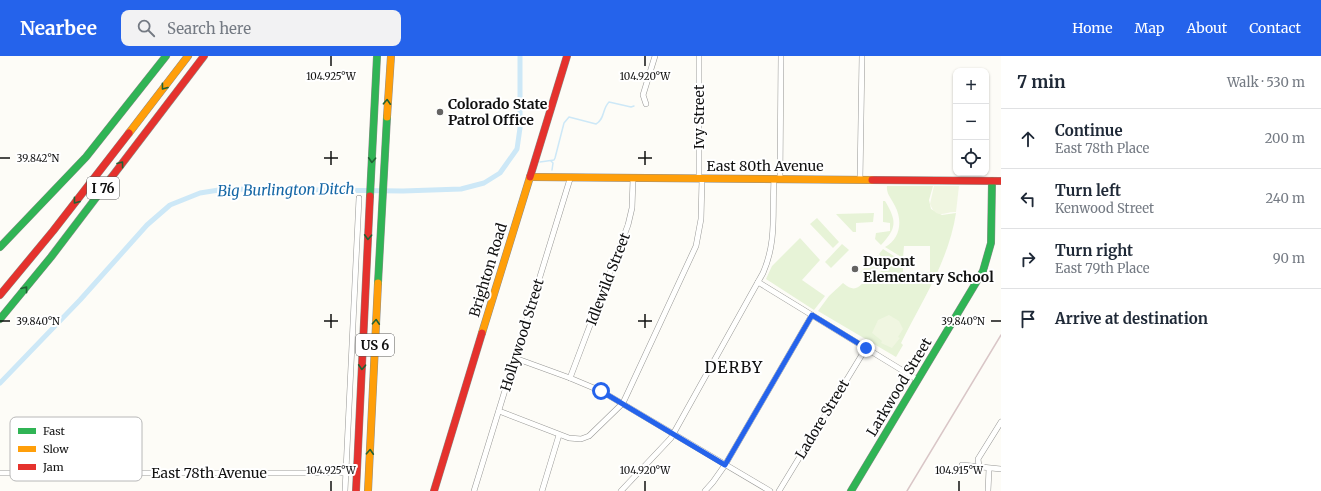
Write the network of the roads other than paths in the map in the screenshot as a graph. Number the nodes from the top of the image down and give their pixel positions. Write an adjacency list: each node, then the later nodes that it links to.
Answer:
1 (166, 56): 23 (main road)
2 (188, 56): 25 (main road, I 76, one-way to 25)
3 (204, 56): 27 (main road, I 76, one-way to 3)
4 (377, 56): 12 (main road, US 6)
5 (391, 56): 13 (main road, US 6, one-way to 5)
6 (567, 56): 14 (main road, Brighton Road)
7 (655, 56): 11 (street)
8 (699, 56): 17 (street, Ivy Street)
9 (781, 56): 18 (street)
10 (862, 56): 19 (street)
11 (646, 104)
12 (373, 140): 13 (main road); 45 (main road, US 6, one-way to 45)
13 (385, 141): 46 (main road, US 6, one-way to 13)
14 (530, 177): 15 (main road, East 80th Avenue); 47 (main road, Brighton Road)
15 (570, 178): 16 (main road, East 80th Avenue); 29 (street, Hollywood Street)
16 (633, 179): 17 (main road, East 80th Avenue); 30 (street, Idlewild Street)
17 (700, 179): 18 (main road, East 80th Avenue); 32 (street, Ivy Street)
18 (777, 179): 19 (main road, East 80th Avenue); 24 (street)
19 (860, 180): 20 (main road, East 80th Avenue)
20 (992, 180): 21 (main road, East 80th Avenue); 31 (main road, Larkwood Street)
21 (1001, 180)
22 (359, 198): 43 (street)
23 (0, 247)
24 (758, 282): 26 (street); 35 (street)
25 (0, 295)
26 (812, 315): 28 (street); 37 (street)
27 (0, 319)
28 (866, 348): 31 (street); 53 (street, Ladore Street)
29 (515, 358): 30 (street); 33 (street, Hollywood Street)
30 (570, 378): 32 (street)
31 (918, 380): 54 (main road, Larkwood Street)
32 (622, 403): 35 (street); 36 (street, Ivy Street)
33 (499, 411): 36 (street); 48 (street, Hollywood Street)
34 (1001, 422): 39 (street)
35 (673, 434): 37 (street); 50 (street)
36 (559, 435): 49 (street)
37 (725, 465): 51 (street); 52 (street)
38 (962, 465): 39 (street)
39 (979, 466): 40 (street)
40 (988, 469): 41 (street); 55 (street)
41 (1001, 469)
42 (142, 473): 43 (street, East 78th Avenue)
43 (346, 473): 44 (street)
44 (345, 491)
45 (356, 491)
46 (368, 491)
47 (434, 491)
48 (474, 491)
49 (542, 491)
50 (620, 491)
51 (705, 491)
52 (770, 491)
53 (779, 491)
54 (851, 491)
55 (988, 491)

